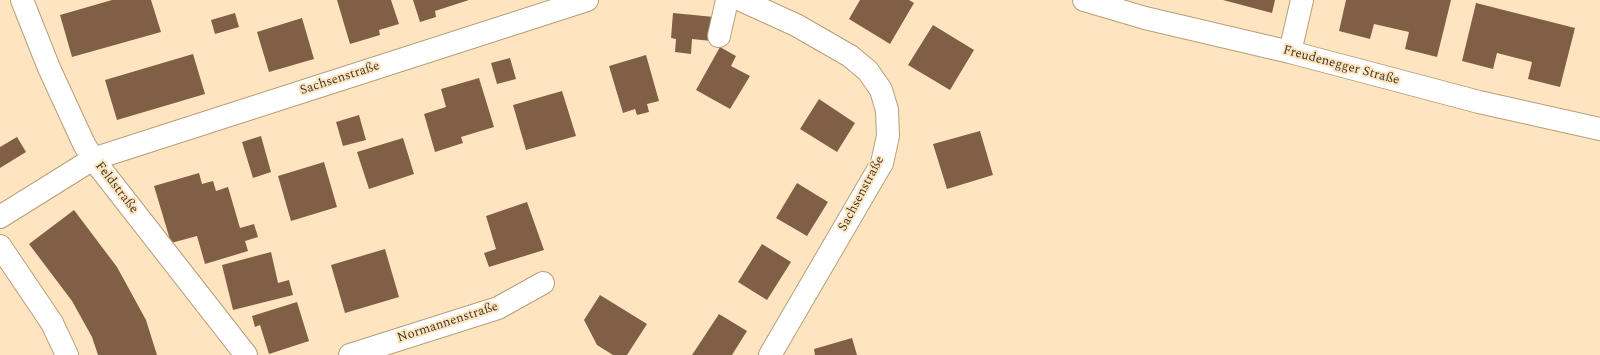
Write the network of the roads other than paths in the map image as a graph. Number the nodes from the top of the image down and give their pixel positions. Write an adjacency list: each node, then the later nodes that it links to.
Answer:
1 (22, 0): 10 (street, Feldstraße)
2 (588, 0): 10 (street, Sachsenstraße)
3 (727, 0): 7 (street)
4 (741, 0): 17 (street, Sachsenstraße)
5 (1084, 0): 8 (street, Freudenegger Straße)
6 (1302, 0): 8 (street)
7 (719, 36)
8 (1290, 52): 9 (street, Freudenegger Straße)
9 (1599, 126)
10 (93, 159): 11 (street, Sachsenstraße); 15 (street, Feldstraße)
11 (0, 217)
12 (0, 246): 14 (street)
13 (543, 283): 16 (street, Normannenstraße)
14 (67, 355)
15 (246, 355)
16 (350, 355)
17 (770, 355)

